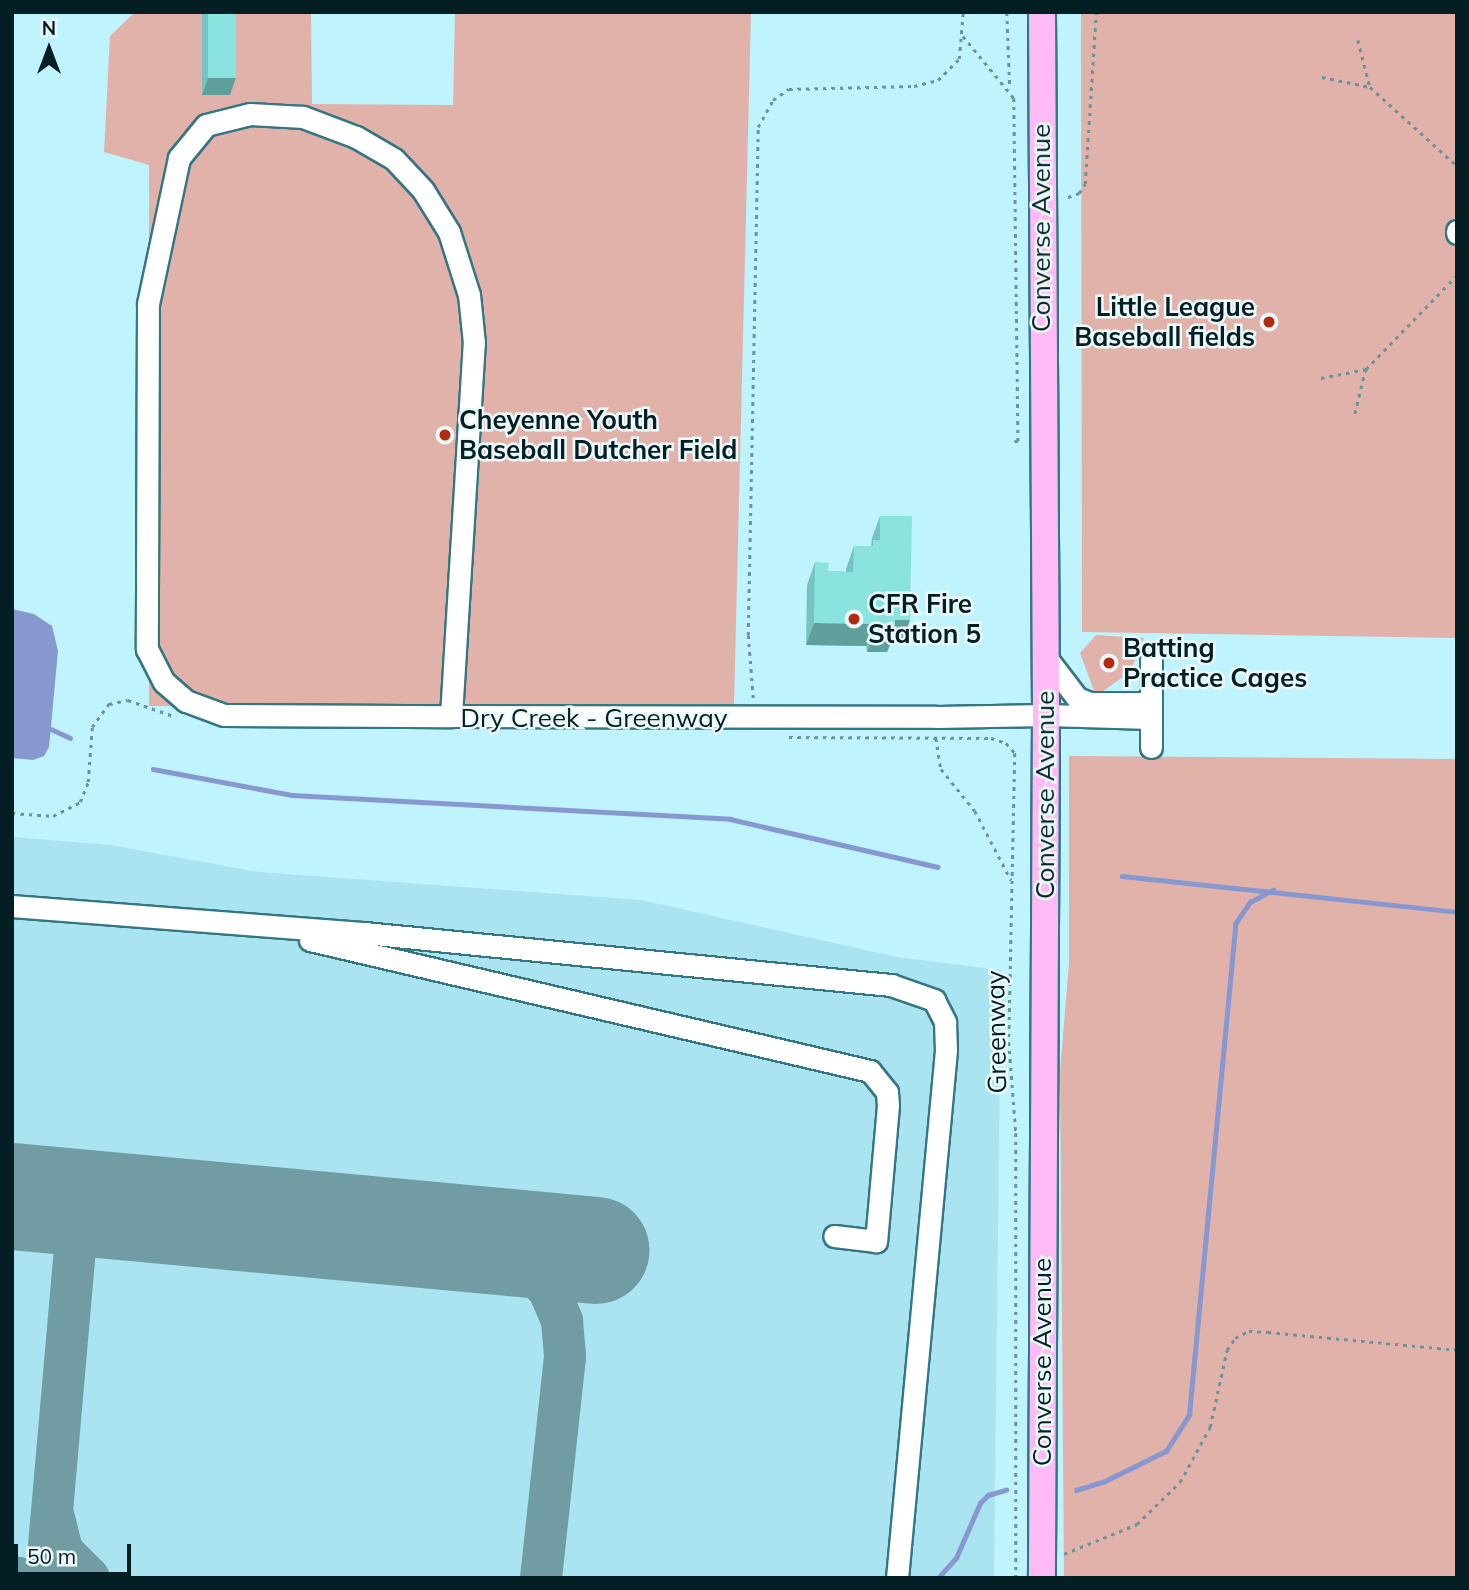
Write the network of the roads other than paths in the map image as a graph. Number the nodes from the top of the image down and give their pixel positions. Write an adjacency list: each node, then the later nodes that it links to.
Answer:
1 (1042, 12): 2 (main road, Converse Avenue)
2 (1045, 656): 4 (lane); 5 (main road, Converse Avenue)
3 (1151, 658): 4 (lane)
4 (1151, 711): 5 (lane); 7 (lane)
5 (1046, 715): 6 (lane); 12 (main road, Converse Avenue)
6 (451, 716): 6 (lane)
7 (1151, 747)
8 (12, 906): 9 (lane)
9 (243, 925): 10 (lane); 11 (lane)
10 (834, 1237)
11 (897, 1578)
12 (1042, 1578)

